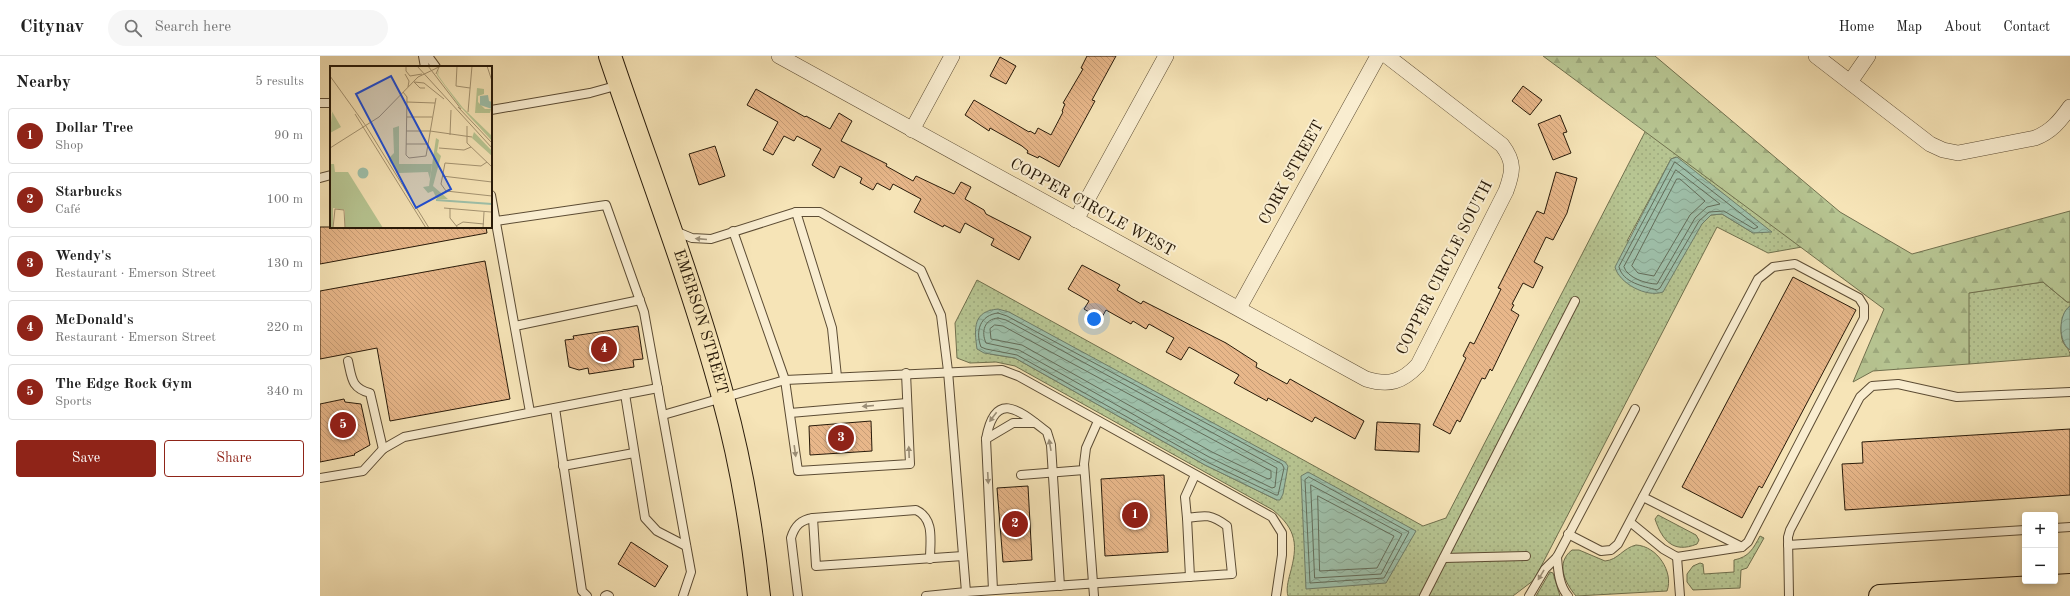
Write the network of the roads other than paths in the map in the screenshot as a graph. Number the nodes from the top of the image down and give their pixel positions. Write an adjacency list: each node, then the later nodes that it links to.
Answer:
1 (423, 56): 11 (lane)
2 (428, 56): 12 (lane)
3 (610, 56): 14 (main road, EMERSON STREET)
4 (779, 56): 19 (street, COPPER CIRCLE WEST)
5 (952, 56): 19 (street)
6 (1166, 56): 24 (street)
7 (1378, 56): 30 (street, CORK STREET)
8 (1387, 56): 37 (street, COPPER CIRCLE SOUTH)
9 (1816, 56): 13 (street)
10 (1868, 56): 13 (street)
11 (425, 66)
12 (435, 66)
13 (1850, 82): 16 (street)
14 (620, 85): 17 (lane); 26 (main road, EMERSON STREET)
15 (492, 104): 17 (lane)
16 (2070, 107)
17 (501, 108): 18 (lane)
18 (492, 110)
19 (912, 130): 24 (street, COPPER CIRCLE WEST)
20 (330, 175): 21 (lane)
21 (320, 178)
22 (492, 200): 25 (lane)
23 (796, 212): 27 (lane); 33 (lane); 35 (lane)
24 (1076, 220): 30 (street, COPPER CIRCLE WEST)
25 (496, 221): 28 (lane); 31 (lane)
26 (668, 228): 27 (lane, one-way to 26); 41 (main road, EMERSON STREET)
27 (734, 231): 36 (lane)
28 (640, 300): 31 (lane); 38 (lane)
29 (1575, 300): 75 (lane)
30 (1239, 308): 37 (street, COPPER CIRCLE WEST)
31 (515, 326): 45 (lane)
32 (348, 361): 51 (lane)
33 (948, 371): 34 (lane); 48 (lane); 70 (lane)
34 (906, 373): 35 (lane); 42 (lane)
35 (837, 377): 36 (lane)
36 (785, 380): 41 (lane); 46 (lane)
37 (1390, 382)
38 (658, 388): 40 (lane); 47 (lane)
39 (2070, 392): 67 (lane)
40 (625, 394): 43 (lane); 52 (lane)
41 (724, 398): 47 (lane); 87 (main road, EMERSON STREET)
42 (907, 403): 46 (lane, one-way to 46); 46 (lane, one-way to 42)
43 (555, 408): 45 (lane); 53 (lane)
44 (1635, 409): 66 (lane)
45 (530, 412): 51 (lane)
46 (790, 412)
47 (663, 416): 68 (lane)
48 (1098, 421): 54 (lane); 57 (lane)
49 (1036, 423): 50 (lane); 50 (lane, one-way to 50); 55 (lane, one-way to 49)
50 (986, 439): 80 (lane, one-way to 80)
51 (383, 450): 58 (lane)
52 (634, 453): 53 (lane); 68 (lane)
53 (563, 466): 83 (lane)
54 (1084, 470): 55 (lane); 77 (lane)
55 (1053, 472): 56 (lane); 79 (lane)
56 (1021, 475)
57 (1195, 475): 61 (lane); 91 (lane)
58 (320, 478)
59 (1643, 497): 62 (lane); 69 (lane); 69 (lane)
60 (813, 518): 74 (lane); 74 (lane); 88 (lane)
61 (1187, 518): 76 (lane); 76 (lane)
62 (1630, 522): 66 (lane); 73 (lane)
63 (2070, 527): 64 (lane)
64 (2058, 528)
65 (2022, 530): 67 (lane)
66 (1568, 534): 72 (lane)
67 (1788, 545): 96 (lane)
68 (686, 546): 86 (lane)
69 (1742, 547): 73 (lane)
70 (963, 556): 74 (lane); 81 (lane)
71 (1526, 556): 75 (lane)
72 (1557, 557): 93 (lane, one-way to 93); 94 (lane)
73 (1677, 557): 95 (lane)
74 (930, 558)
75 (1444, 558): 92 (lane)
76 (1190, 577): 77 (lane)
77 (1093, 584): 79 (lane); 90 (lane)
78 (2070, 584): 82 (main road)
79 (1060, 586): 80 (lane)
80 (993, 590): 81 (lane)
81 (966, 592): 89 (lane)
82 (1941, 594): 97 (main road)
83 (587, 596)
84 (605, 596): 85 (lane)
85 (610, 596)
86 (683, 596)
87 (759, 596)
88 (798, 596)
89 (926, 596)
90 (1094, 596)
91 (1276, 596)
92 (1424, 596)
93 (1529, 596)
94 (1568, 596)
95 (1680, 596)
96 (1788, 596)
97 (1880, 596)

